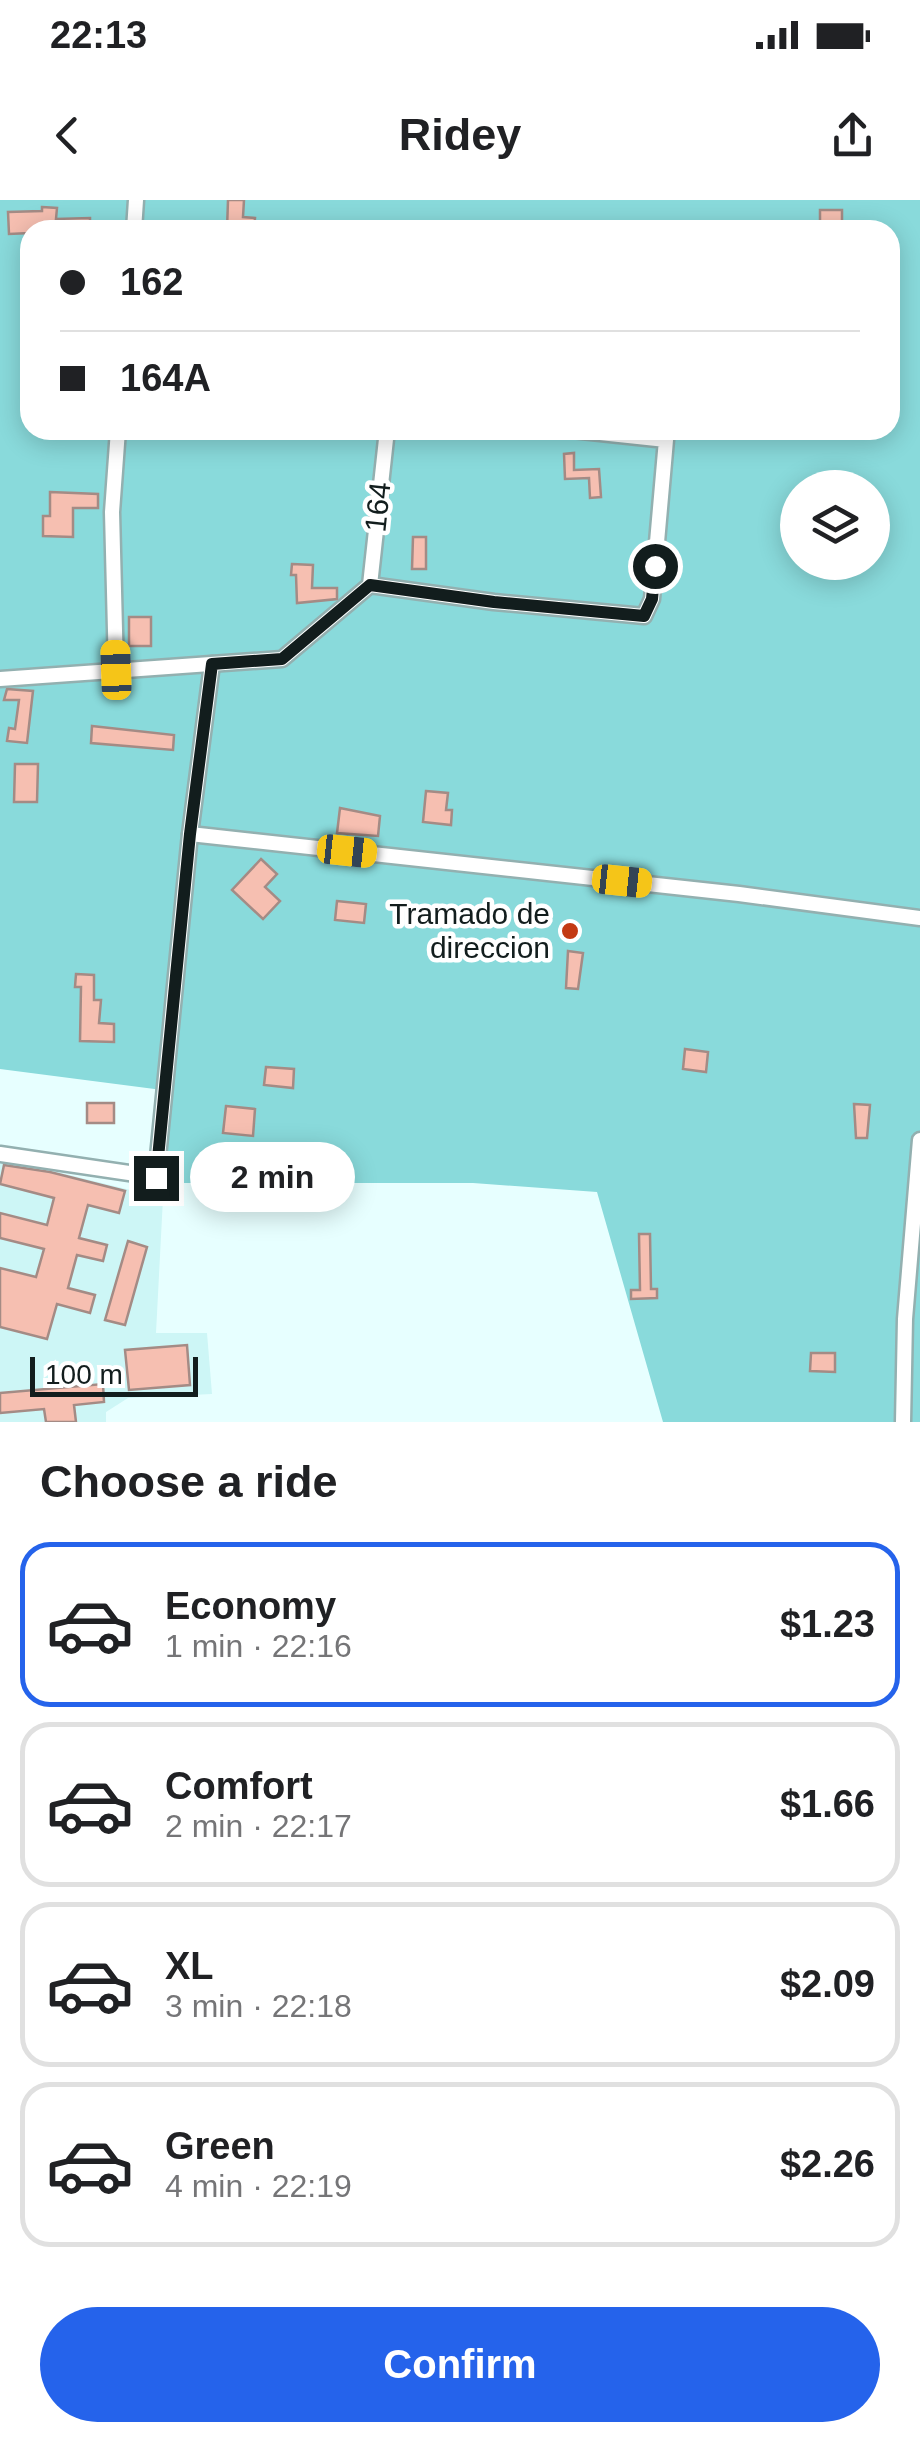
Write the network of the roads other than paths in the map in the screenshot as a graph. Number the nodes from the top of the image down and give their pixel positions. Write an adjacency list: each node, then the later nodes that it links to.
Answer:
1 (117, 440): 6 (street)
2 (386, 440): 4 (street, 164)
3 (666, 440): 4 (street)
4 (370, 585): 5 (street)
5 (212, 664): 6 (street); 8 (street)
6 (116, 670): 7 (street)
7 (0, 679)
8 (190, 834): 9 (street); 11 (street)
9 (920, 918)
10 (920, 1140): 12 (street)
11 (0, 1154)
12 (903, 1422)

